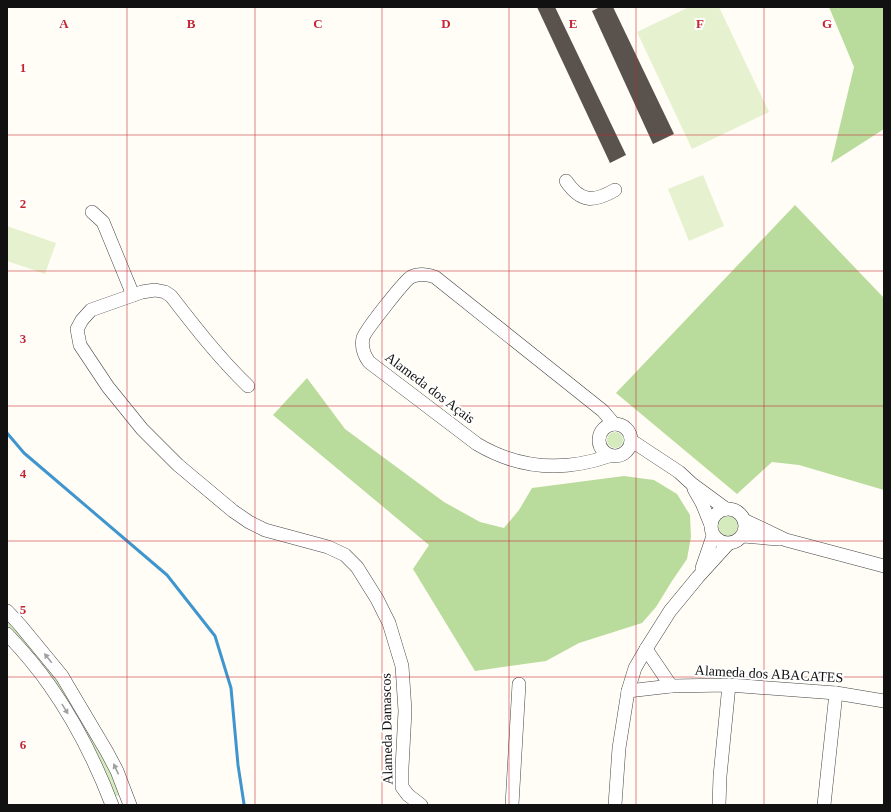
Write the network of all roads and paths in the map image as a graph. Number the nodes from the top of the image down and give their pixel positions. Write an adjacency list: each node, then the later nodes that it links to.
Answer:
1 (566, 181): 2 (street)
2 (615, 190)
3 (92, 212): 4 (street)
4 (133, 295): 5 (street, Alameda Damascos); 34 (street, Alameda Damascos)
5 (248, 386)
6 (588, 400): 7 (street); 8 (street); 13 (street, Alameda dos Açais)
7 (614, 424): 8 (street); 9 (street)
8 (600, 438): 11 (street); 13 (street)
9 (632, 440): 10 (street); 12 (street)
10 (624, 454): 11 (street); 12 (street)
11 (609, 456): 13 (street)
12 (660, 460): 14 (street)
13 (574, 464)
14 (692, 484): 15 (street); 17 (street)
15 (726, 509): 16 (street); 17 (street)
16 (744, 520): 18 (street); 19 (street)
17 (712, 530): 20 (street); 22 (street)
18 (743, 536): 19 (street); 20 (street)
19 (786, 540): 21 (street)
20 (728, 544): 22 (street)
21 (884, 566)
22 (698, 577): 25 (street)
23 (7, 611): 33 (street, one-way to 23)
24 (7, 634): 32 (street, one-way to 32)
25 (646, 649): 28 (street); 29 (street)
26 (519, 684): 35 (street)
27 (729, 685): 28 (street, Alameda dos ABACATES); 30 (street, Alameda dos ABACATES); 37 (street)
28 (671, 686): 29 (street, Alameda dos ABACATES)
29 (628, 691): 36 (street)
30 (836, 693): 31 (street, Alameda dos ABACATES); 38 (street)
31 (884, 701)
32 (112, 805)
33 (130, 805)
34 (421, 805)
35 (512, 805)
36 (615, 805)
37 (719, 805)
38 (824, 805)

